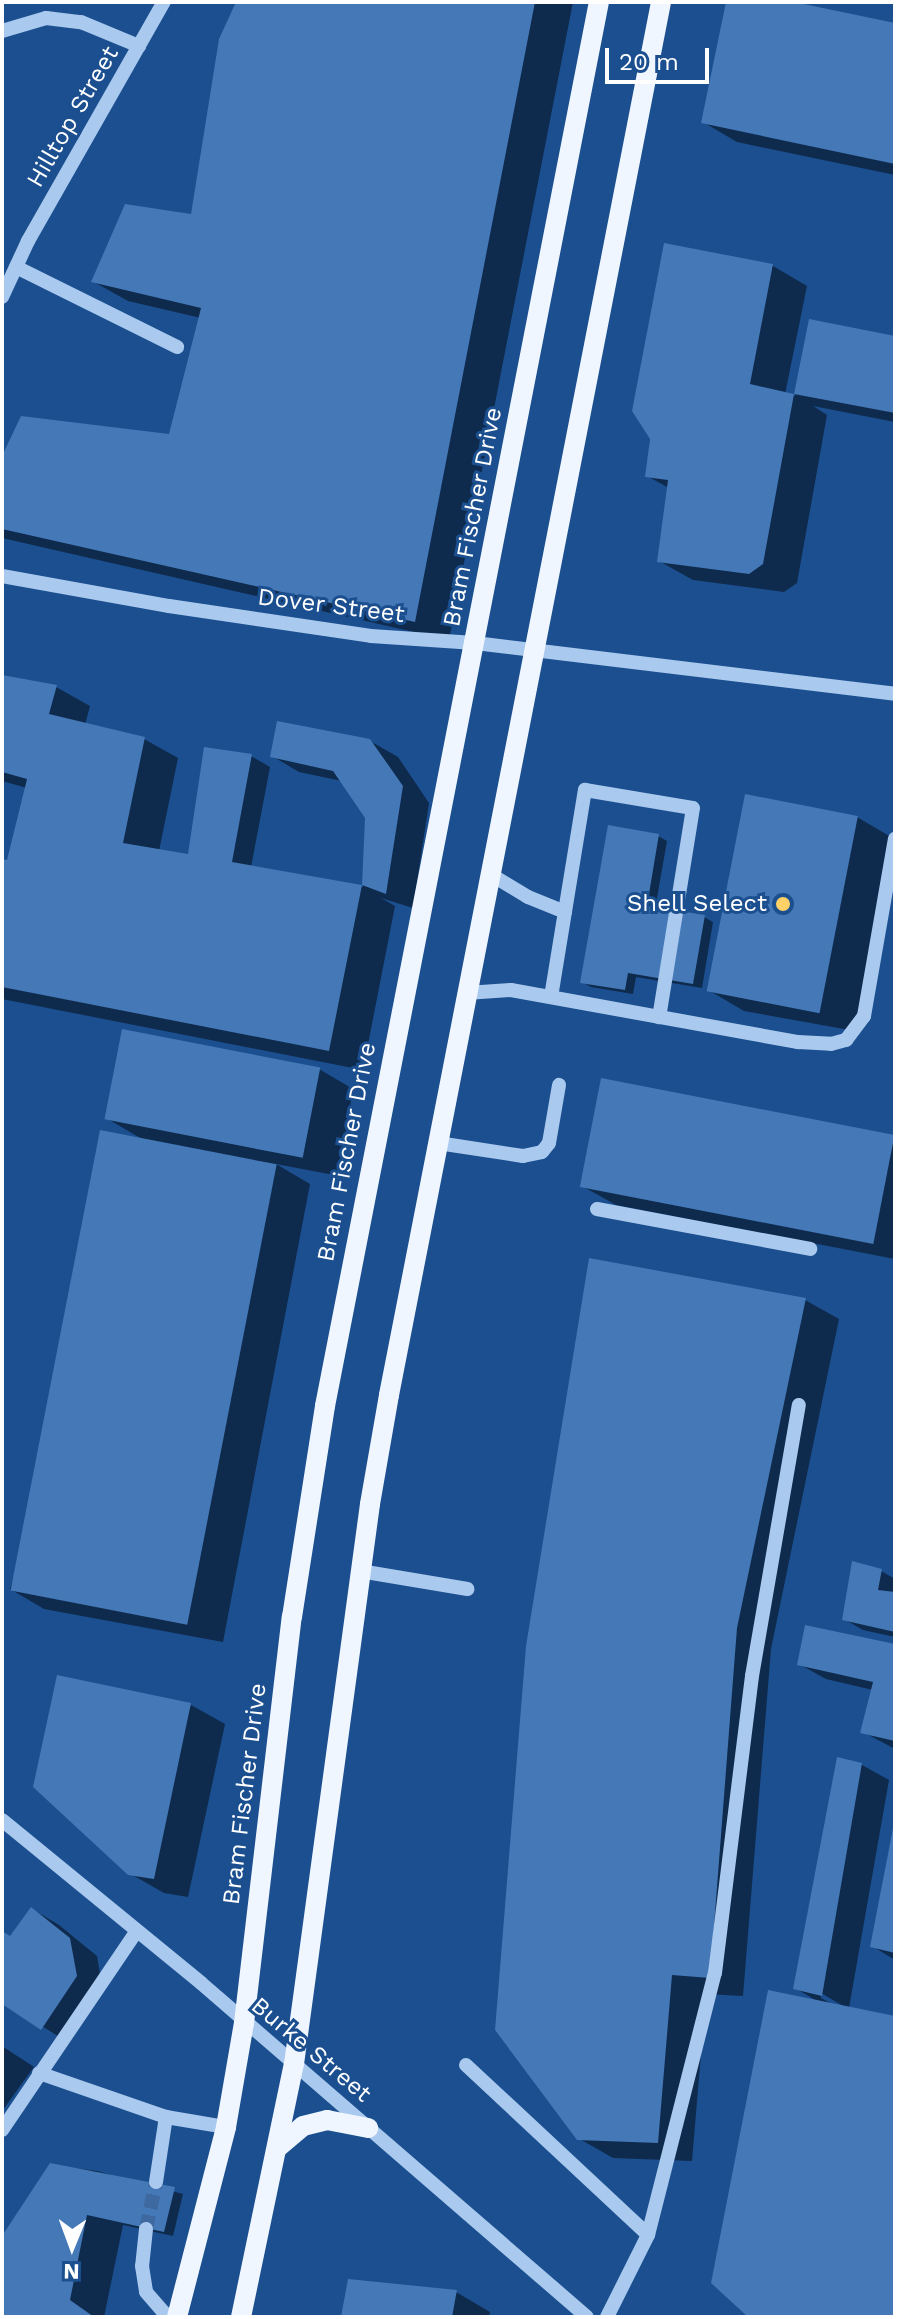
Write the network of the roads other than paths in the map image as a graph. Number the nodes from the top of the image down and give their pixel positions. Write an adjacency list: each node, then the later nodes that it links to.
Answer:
1 (164, 2): 5 (street, Hilltop Street)
2 (599, 2): 10 (main road, Bram Fischer Drive)
3 (661, 2): 11 (main road)
4 (2, 31): 5 (street)
5 (139, 46): 6 (street, Hilltop Street)
6 (16, 267): 7 (street, Hilltop Street); 8 (street)
7 (2, 297)
8 (177, 347)
9 (2, 576): 10 (street, Dover Street)
10 (475, 643): 11 (street, Dover Street); 28 (main road, Bram Fischer Drive)
11 (537, 651): 12 (street, Dover Street); 14 (main road)
12 (895, 694)
13 (895, 839): 18 (street)
14 (490, 874): 15 (street); 16 (main road)
15 (565, 912): 17 (street); 18 (street)
16 (466, 993): 17 (street); 20 (main road)
17 (551, 997): 18 (street)
18 (659, 1017)
19 (559, 1085): 20 (street)
20 (438, 1143): 24 (main road)
21 (597, 1209): 22 (street)
22 (810, 1249)
23 (799, 1405): 39 (street)
24 (360, 1571): 25 (street); 29 (main road)
25 (468, 1589)
26 (2, 1820): 27 (street, Burke Street)
27 (136, 1932): 28 (street, Burke Street); 31 (street)
28 (244, 2023): 29 (street, Burke Street); 33 (main road, Bram Fischer Drive)
29 (294, 2064): 34 (street, Burke Street); 36 (main road)
30 (466, 2065): 39 (street)
31 (39, 2073): 32 (street); 35 (street)
32 (166, 2117): 33 (street); 37 (street)
33 (226, 2127): 41 (main road, Bram Fischer Drive)
34 (368, 2128): 36 (main road); 43 (street, Burke Street)
35 (2, 2130)
36 (277, 2148): 42 (main road)
37 (156, 2182)
38 (146, 2229): 40 (street)
39 (648, 2235): 44 (street)
40 (168, 2317)
41 (177, 2317)
42 (241, 2317)
43 (587, 2317)
44 (607, 2317)

